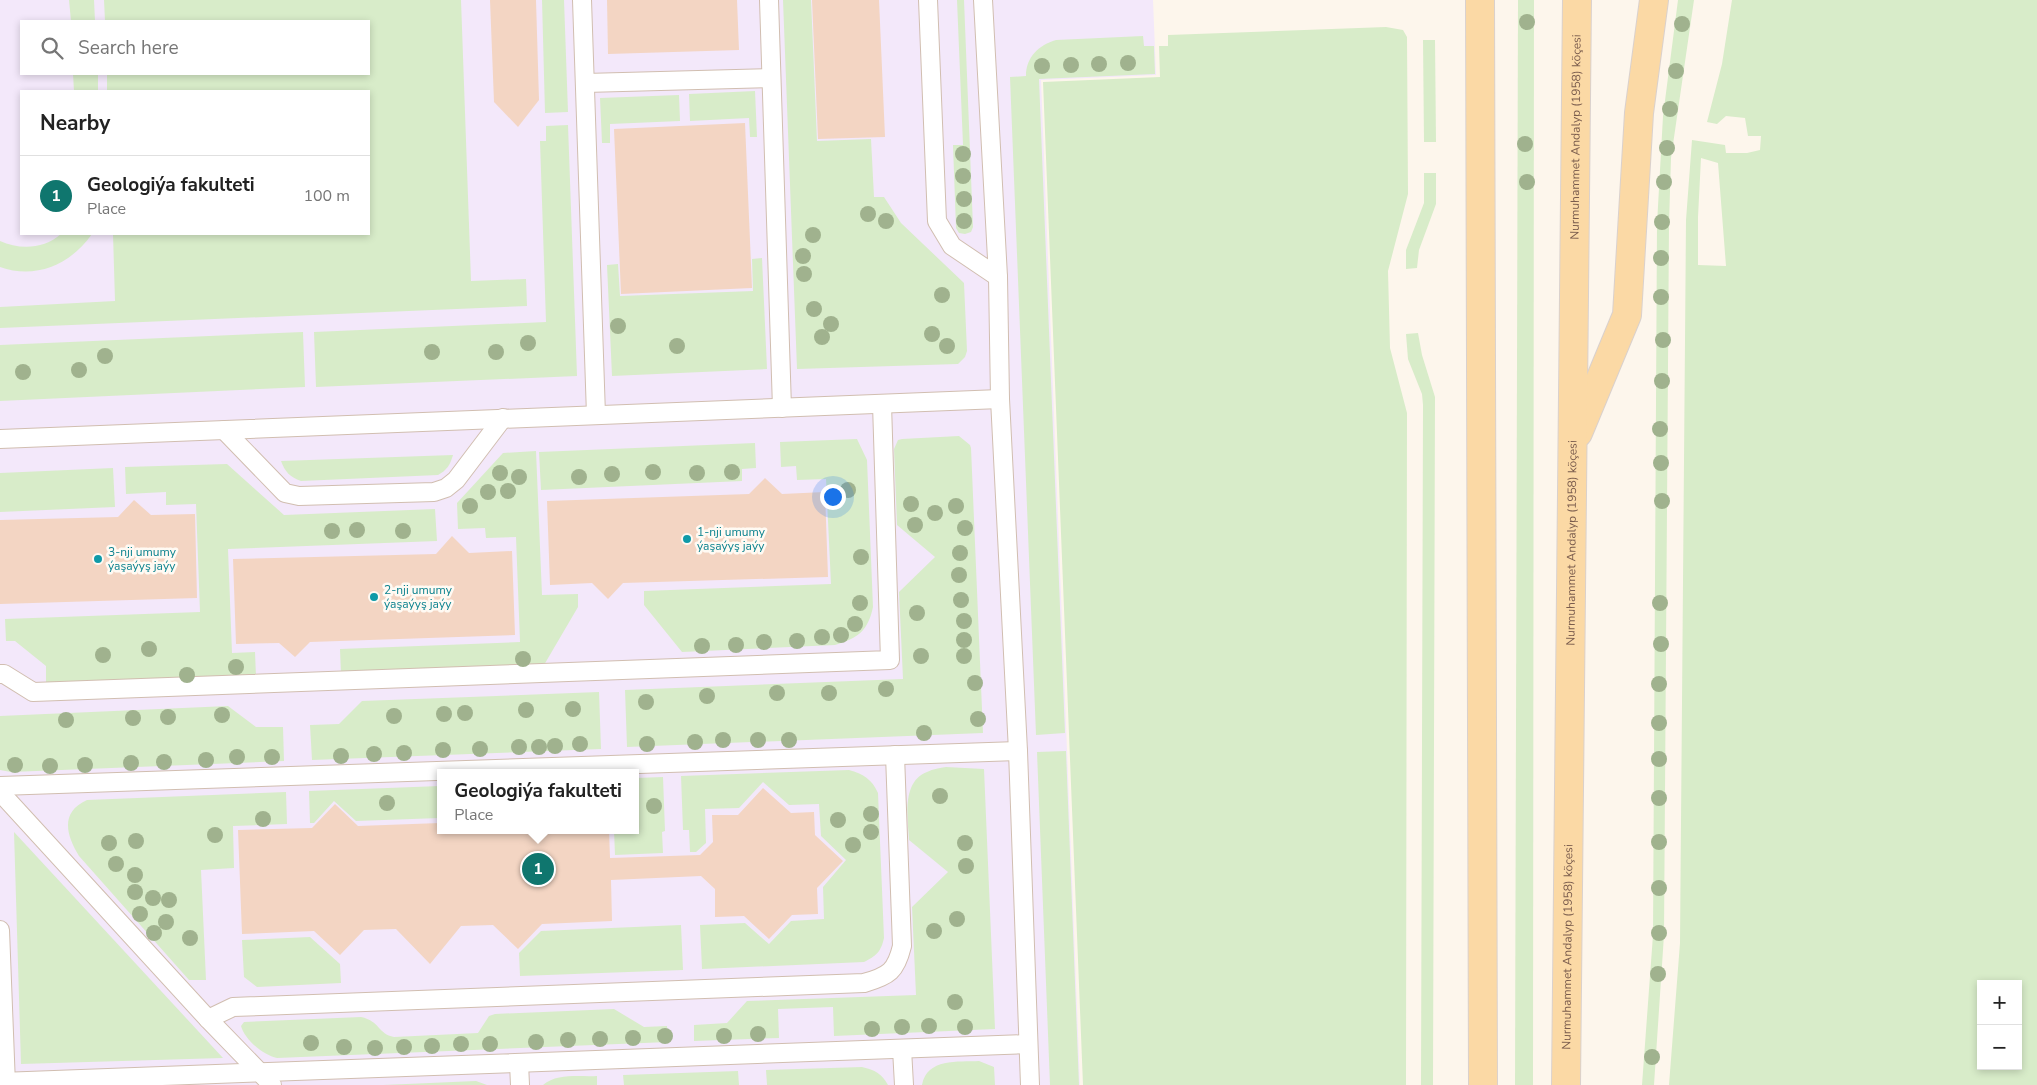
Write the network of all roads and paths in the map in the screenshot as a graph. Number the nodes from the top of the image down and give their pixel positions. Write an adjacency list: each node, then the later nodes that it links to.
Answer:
1 (582, 0): 9 (lane)
2 (769, 0): 8 (lane)
3 (928, 0): 10 (lane)
4 (983, 0): 10 (lane)
5 (1480, 0): 36 (main road)
6 (1576, 0): 18 (main road, Nurmuhammet Andalyp (1958) köçesi)
7 (1654, 0): 18 (main road)
8 (772, 78): 9 (lane); 13 (lane)
9 (585, 83): 14 (lane)
10 (998, 277): 11 (lane)
11 (1000, 399): 12 (lane); 20 (lane)
12 (882, 404): 13 (lane); 19 (lane)
13 (782, 408): 14 (lane)
14 (596, 415): 15 (lane)
15 (503, 418): 16 (lane); 16 (lane)
16 (224, 430): 17 (lane)
17 (0, 439)
18 (1572, 446): 37 (main road, Nurmuhammet Andalyp (1958) köçesi)
19 (0, 674)
20 (1018, 751): 21 (lane); 28 (lane)
21 (895, 755): 22 (lane); 27 (lane)
22 (491, 769)
23 (437, 771): 24 (lane)
24 (0, 786)
25 (0, 792): 27 (lane)
26 (0, 930): 32 (lane)
27 (208, 1019): 31 (lane)
28 (1028, 1044): 29 (lane); 35 (lane)
29 (902, 1049): 30 (lane); 34 (lane)
30 (519, 1063): 31 (lane); 33 (lane)
31 (261, 1082): 32 (lane)
32 (4, 1083)
33 (520, 1085)
34 (904, 1085)
35 (1030, 1085)
36 (1483, 1085)
37 (1566, 1085)

